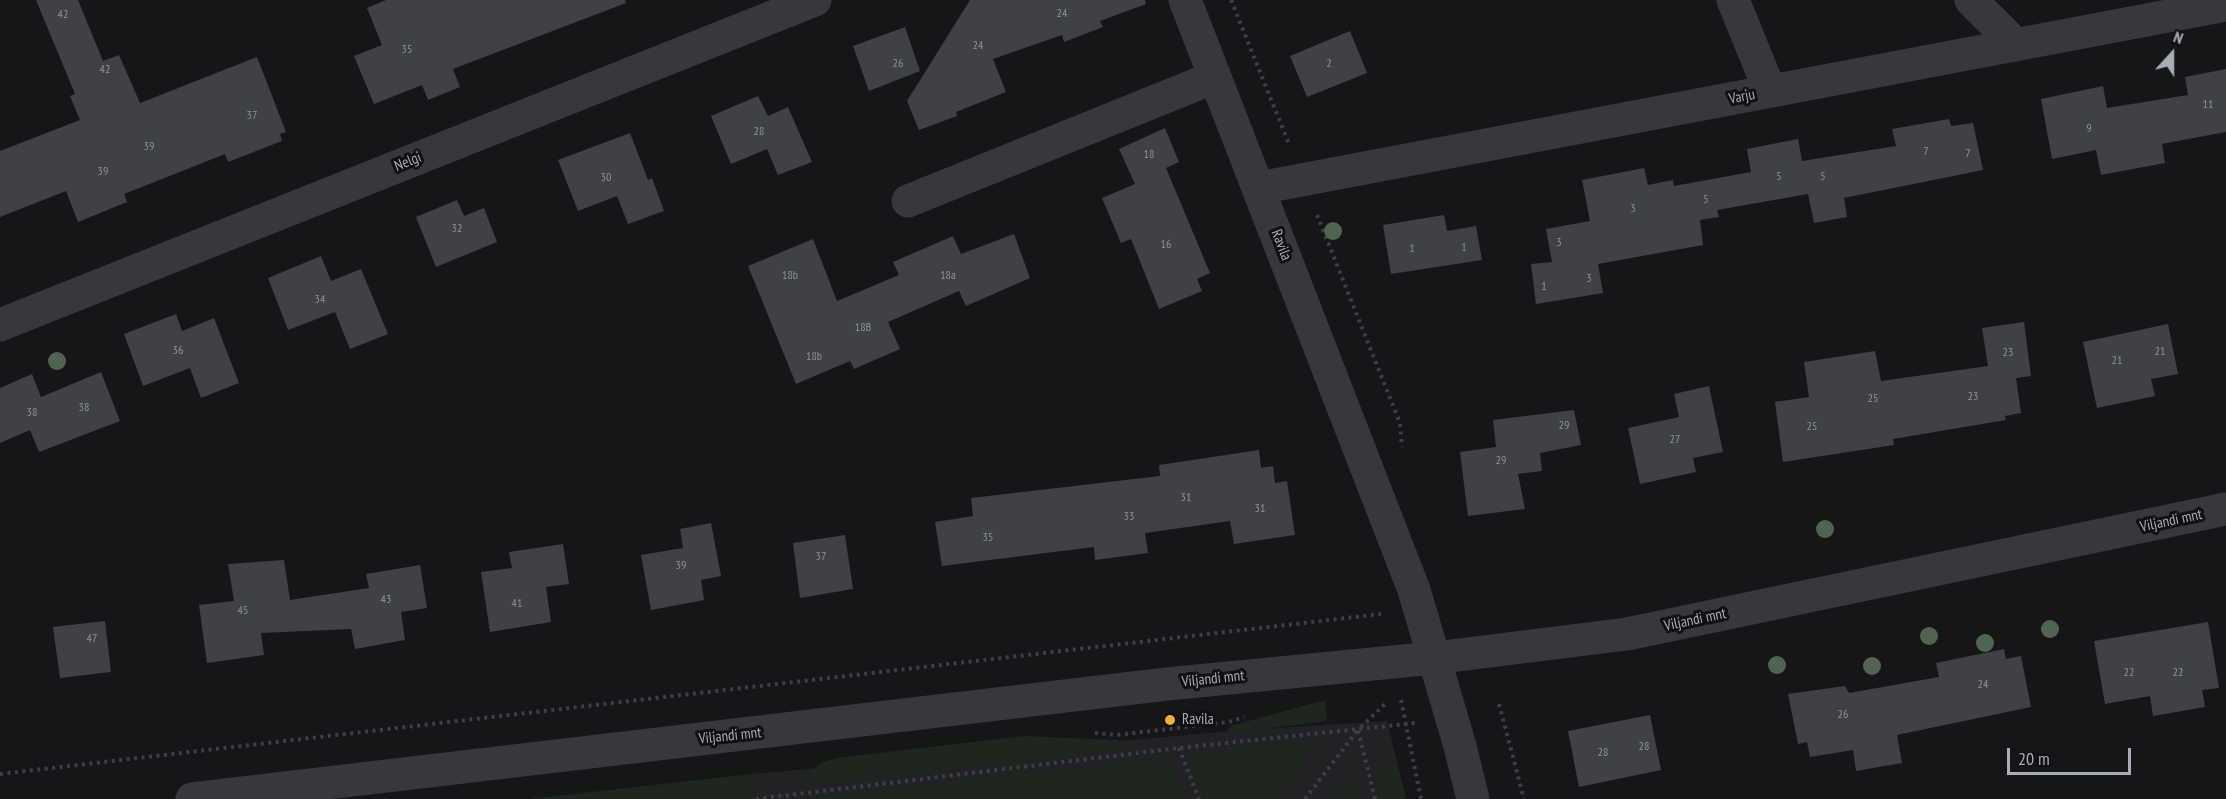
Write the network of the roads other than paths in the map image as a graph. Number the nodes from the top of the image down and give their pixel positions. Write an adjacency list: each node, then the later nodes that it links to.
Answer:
1 (815, 0): 11 (street, Nelgi)
2 (1185, 0): 7 (street, Ravila)
3 (1732, 0): 8 (street)
4 (1971, 0): 6 (street)
5 (2226, 5): 6 (street, Varju)
6 (2016, 45): 8 (street, Varju)
7 (1215, 76): 9 (street, Ravila); 10 (street)
8 (1770, 91): 9 (street, Varju)
9 (1258, 188): 13 (street, Ravila)
10 (908, 201)
11 (0, 324)
12 (2226, 509): 13 (street, Viljandi mnt)
13 (1434, 658): 14 (street, Ravila); 15 (street, Viljandi mnt)
14 (1460, 747): 16 (street); 17 (street, Ravila)
15 (192, 799)
16 (1454, 799)
17 (1473, 799)

